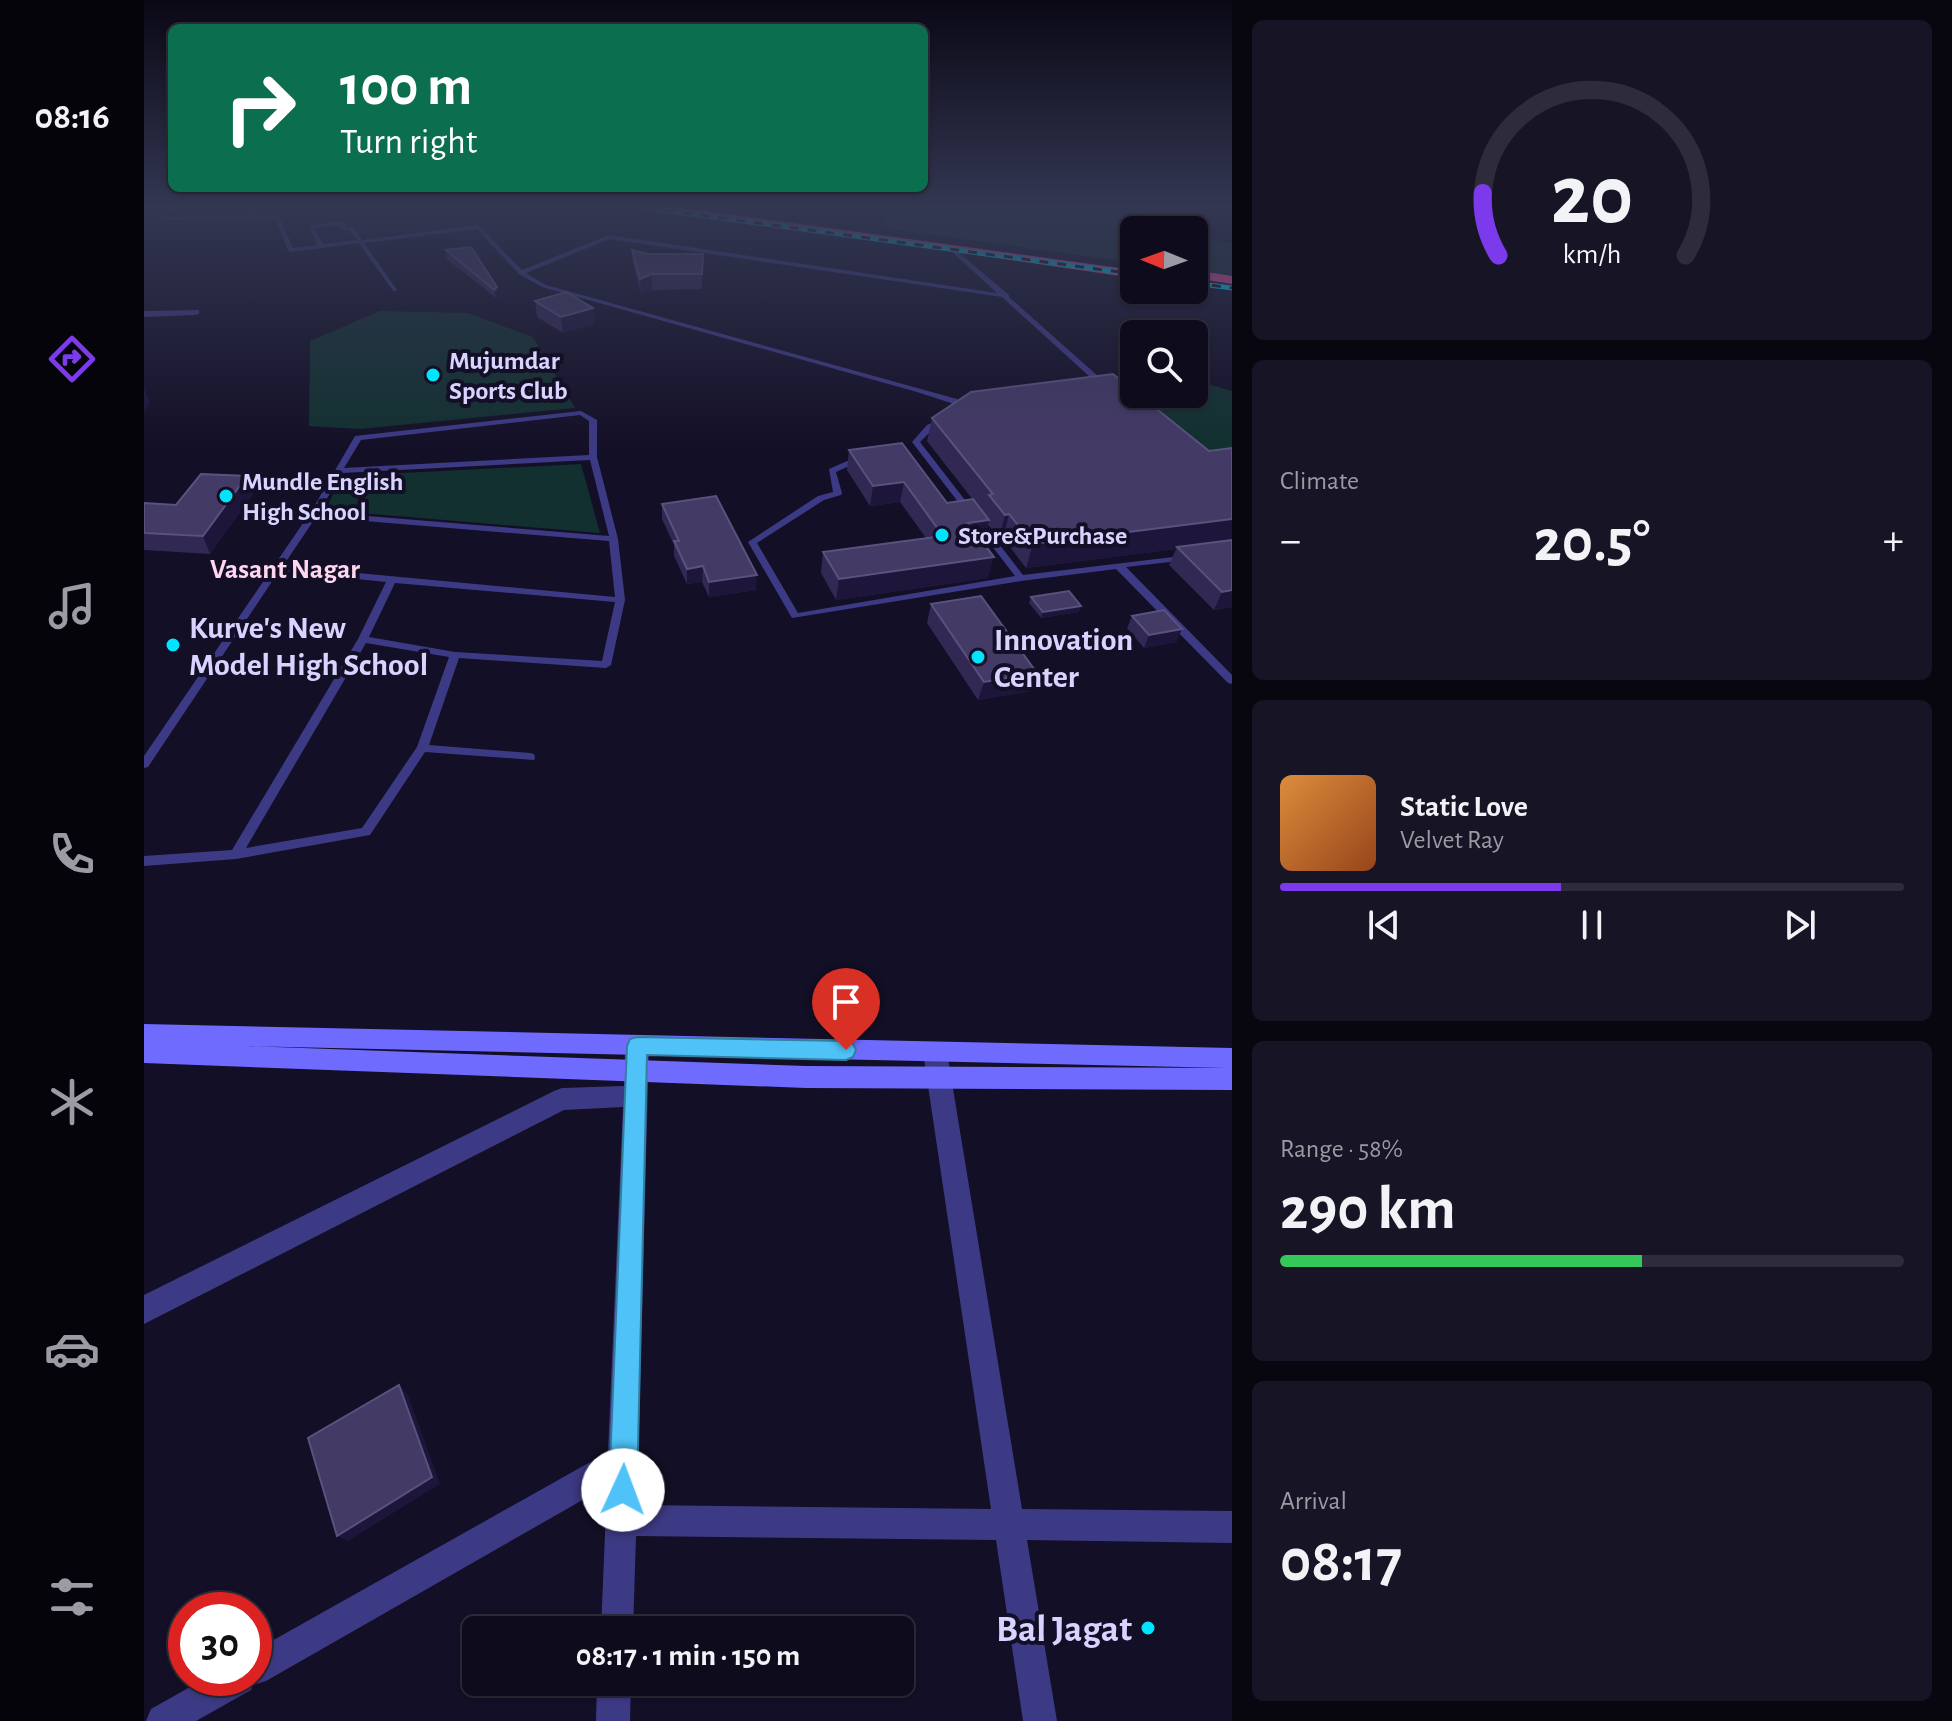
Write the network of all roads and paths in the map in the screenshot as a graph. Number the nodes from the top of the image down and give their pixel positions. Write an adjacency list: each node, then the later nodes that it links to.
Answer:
1 (552, 288): 9 (lane)
2 (955, 288): 4 (lane)
3 (998, 288): 4 (lane)
4 (1007, 296): 7 (lane)
5 (195, 312): 6 (street)
6 (144, 314)
7 (1096, 392)
8 (978, 407): 9 (lane)
9 (963, 409): 10 (lane)
10 (916, 441): 11 (lane); 20 (lane)
11 (901, 446)
12 (871, 454): 20 (lane)
13 (593, 457): 14 (lane); 14 (lane); 16 (lane)
14 (338, 471): 15 (lane)
15 (313, 514): 16 (lane); 19 (lane)
16 (614, 539): 22 (lane)
17 (1200, 556): 18 (lane)
18 (1119, 566): 20 (lane); 25 (lane)
19 (275, 568): 21 (lane); 28 (lane)
20 (1021, 578)
21 (392, 580): 22 (lane); 23 (lane)
22 (620, 600): 24 (lane)
23 (363, 639): 24 (lane); 29 (lane)
24 (455, 655): 26 (lane)
25 (1232, 681)
26 (422, 748): 27 (lane); 29 (lane)
27 (530, 757)
28 (144, 764)
29 (236, 854): 30 (lane)
30 (144, 861)
31 (144, 1034): 35 (main road)
32 (144, 1053): 35 (main road)
33 (1232, 1058): 34 (main road)
34 (937, 1064): 35 (main road); 36 (main road); 40 (street)
35 (636, 1071): 37 (street); 38 (street)
36 (1232, 1079)
37 (144, 1310)
38 (624, 1460): 39 (street); 43 (street)
39 (622, 1520): 40 (street); 42 (street)
40 (1009, 1522): 41 (street); 48 (street)
41 (1232, 1527)
42 (618, 1616)
43 (272, 1659)
44 (207, 1696): 46 (street)
45 (614, 1696): 47 (street)
46 (163, 1721)
47 (613, 1721)
48 (1040, 1721)

